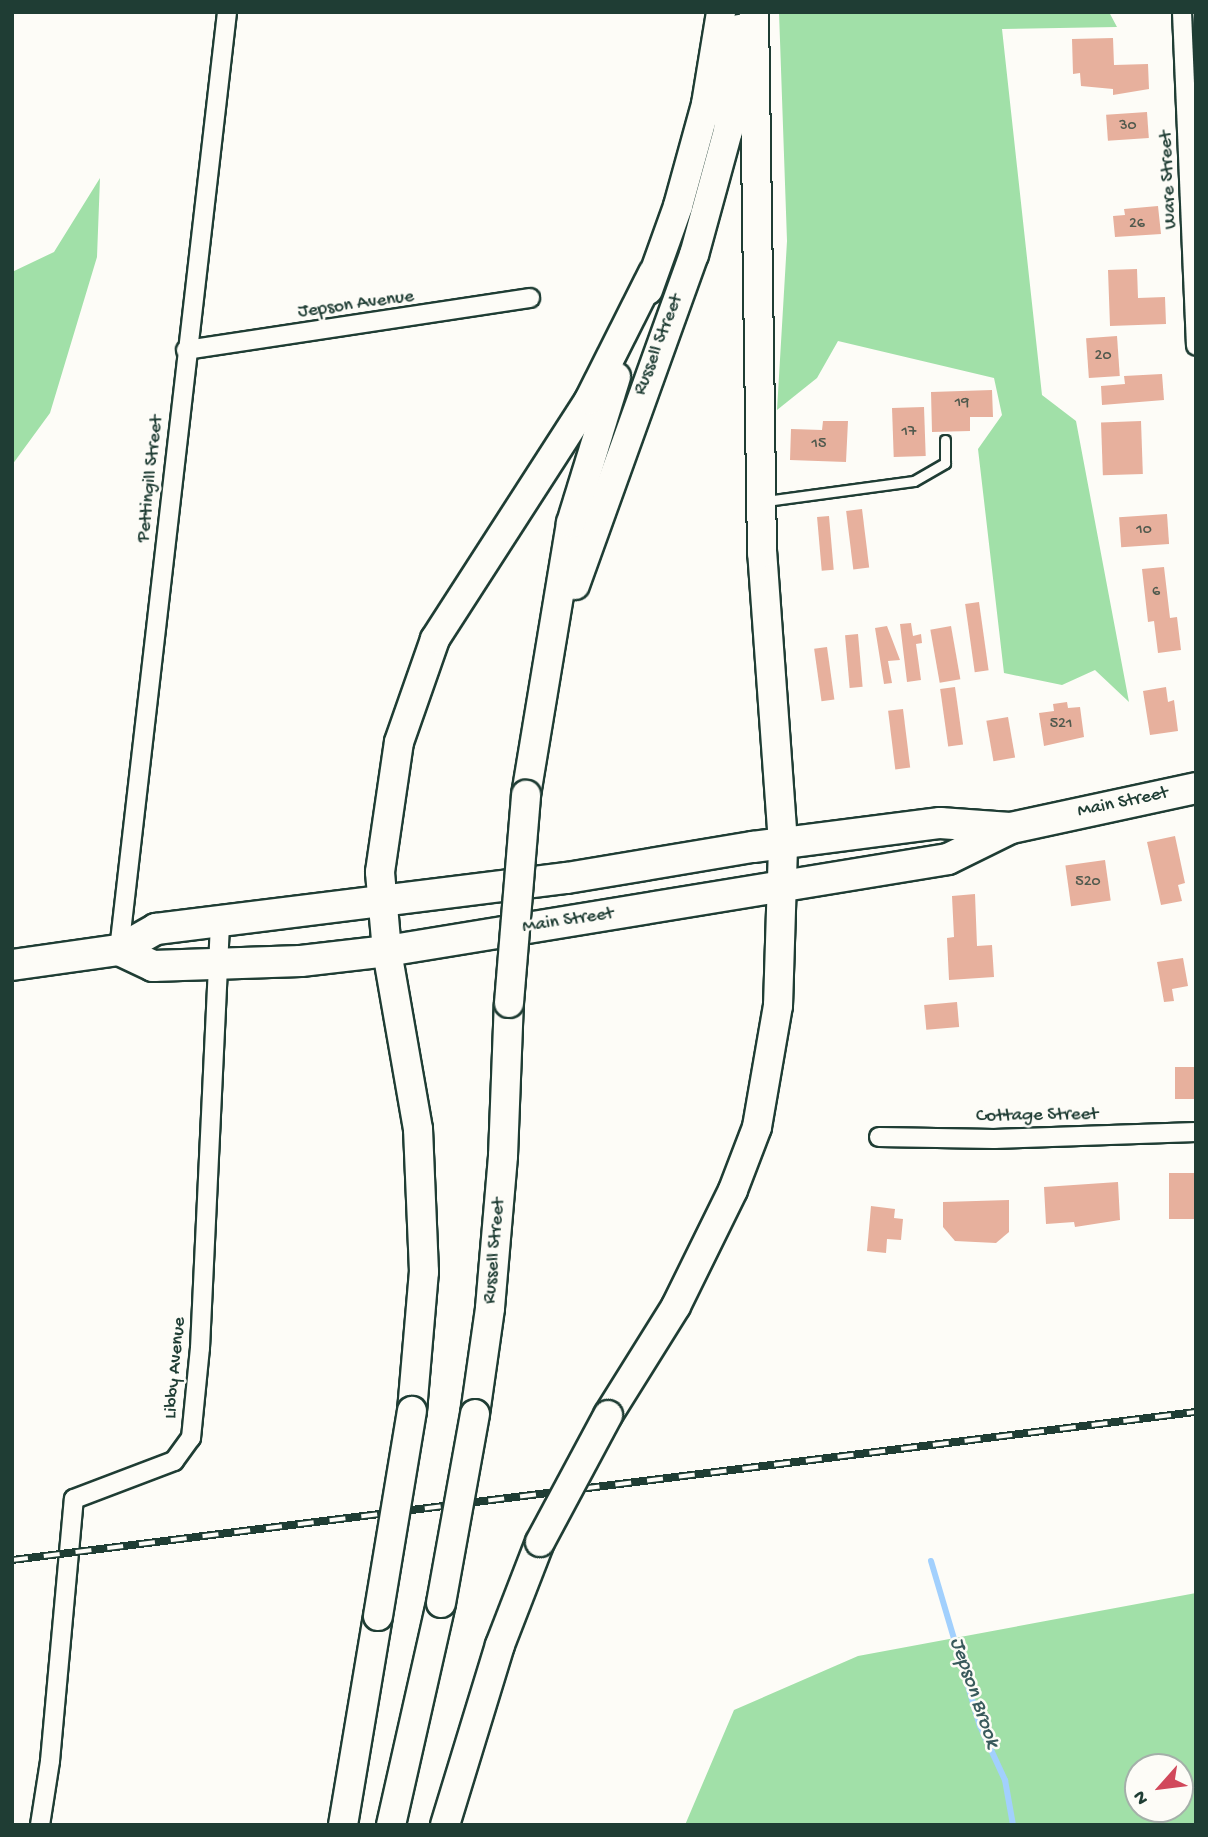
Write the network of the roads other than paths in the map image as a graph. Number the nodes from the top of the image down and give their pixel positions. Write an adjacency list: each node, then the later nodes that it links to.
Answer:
1 (227, 12): 10 (street, Pettingill Street)
2 (721, 12): 7 (main road, Russell Street)
3 (743, 12): 13 (main road, Russell Street)
4 (754, 12): 12 (main road)
5 (1182, 12): 6 (street, Ware Street)
6 (1194, 220): 9 (street, Ware Street)
7 (653, 273): 13 (main road, Russell Street); 18 (main road)
8 (530, 298): 10 (street, Jepson Avenue)
9 (1196, 346)
10 (186, 350): 20 (street, Pettingill Street)
11 (945, 440): 12 (lane)
12 (761, 501): 16 (main road)
13 (546, 671): 28 (main road, Russell Street, bridge)
14 (1196, 788): 15 (highway, Main Street)
15 (1010, 828): 16 (highway, Main Street); 17 (highway, Main Street)
16 (783, 843): 17 (main road); 18 (highway, Main Street)
17 (783, 888): 21 (highway, Main Street); 29 (main road, bridge)
18 (383, 902): 19 (highway, Main Street); 21 (main road)
19 (220, 923): 20 (highway, Main Street); 23 (street, Libby Avenue)
20 (119, 950): 22 (highway, Main Street); 23 (highway, Main Street)
21 (387, 951): 23 (highway, Main Street); 27 (main road, bridge)
22 (12, 965)
23 (216, 965): 26 (street, Libby Avenue)
24 (1196, 1132): 25 (street, Cottage Street)
25 (879, 1137)
26 (40, 1825)
27 (343, 1825)
28 (391, 1825)
29 (445, 1825)

